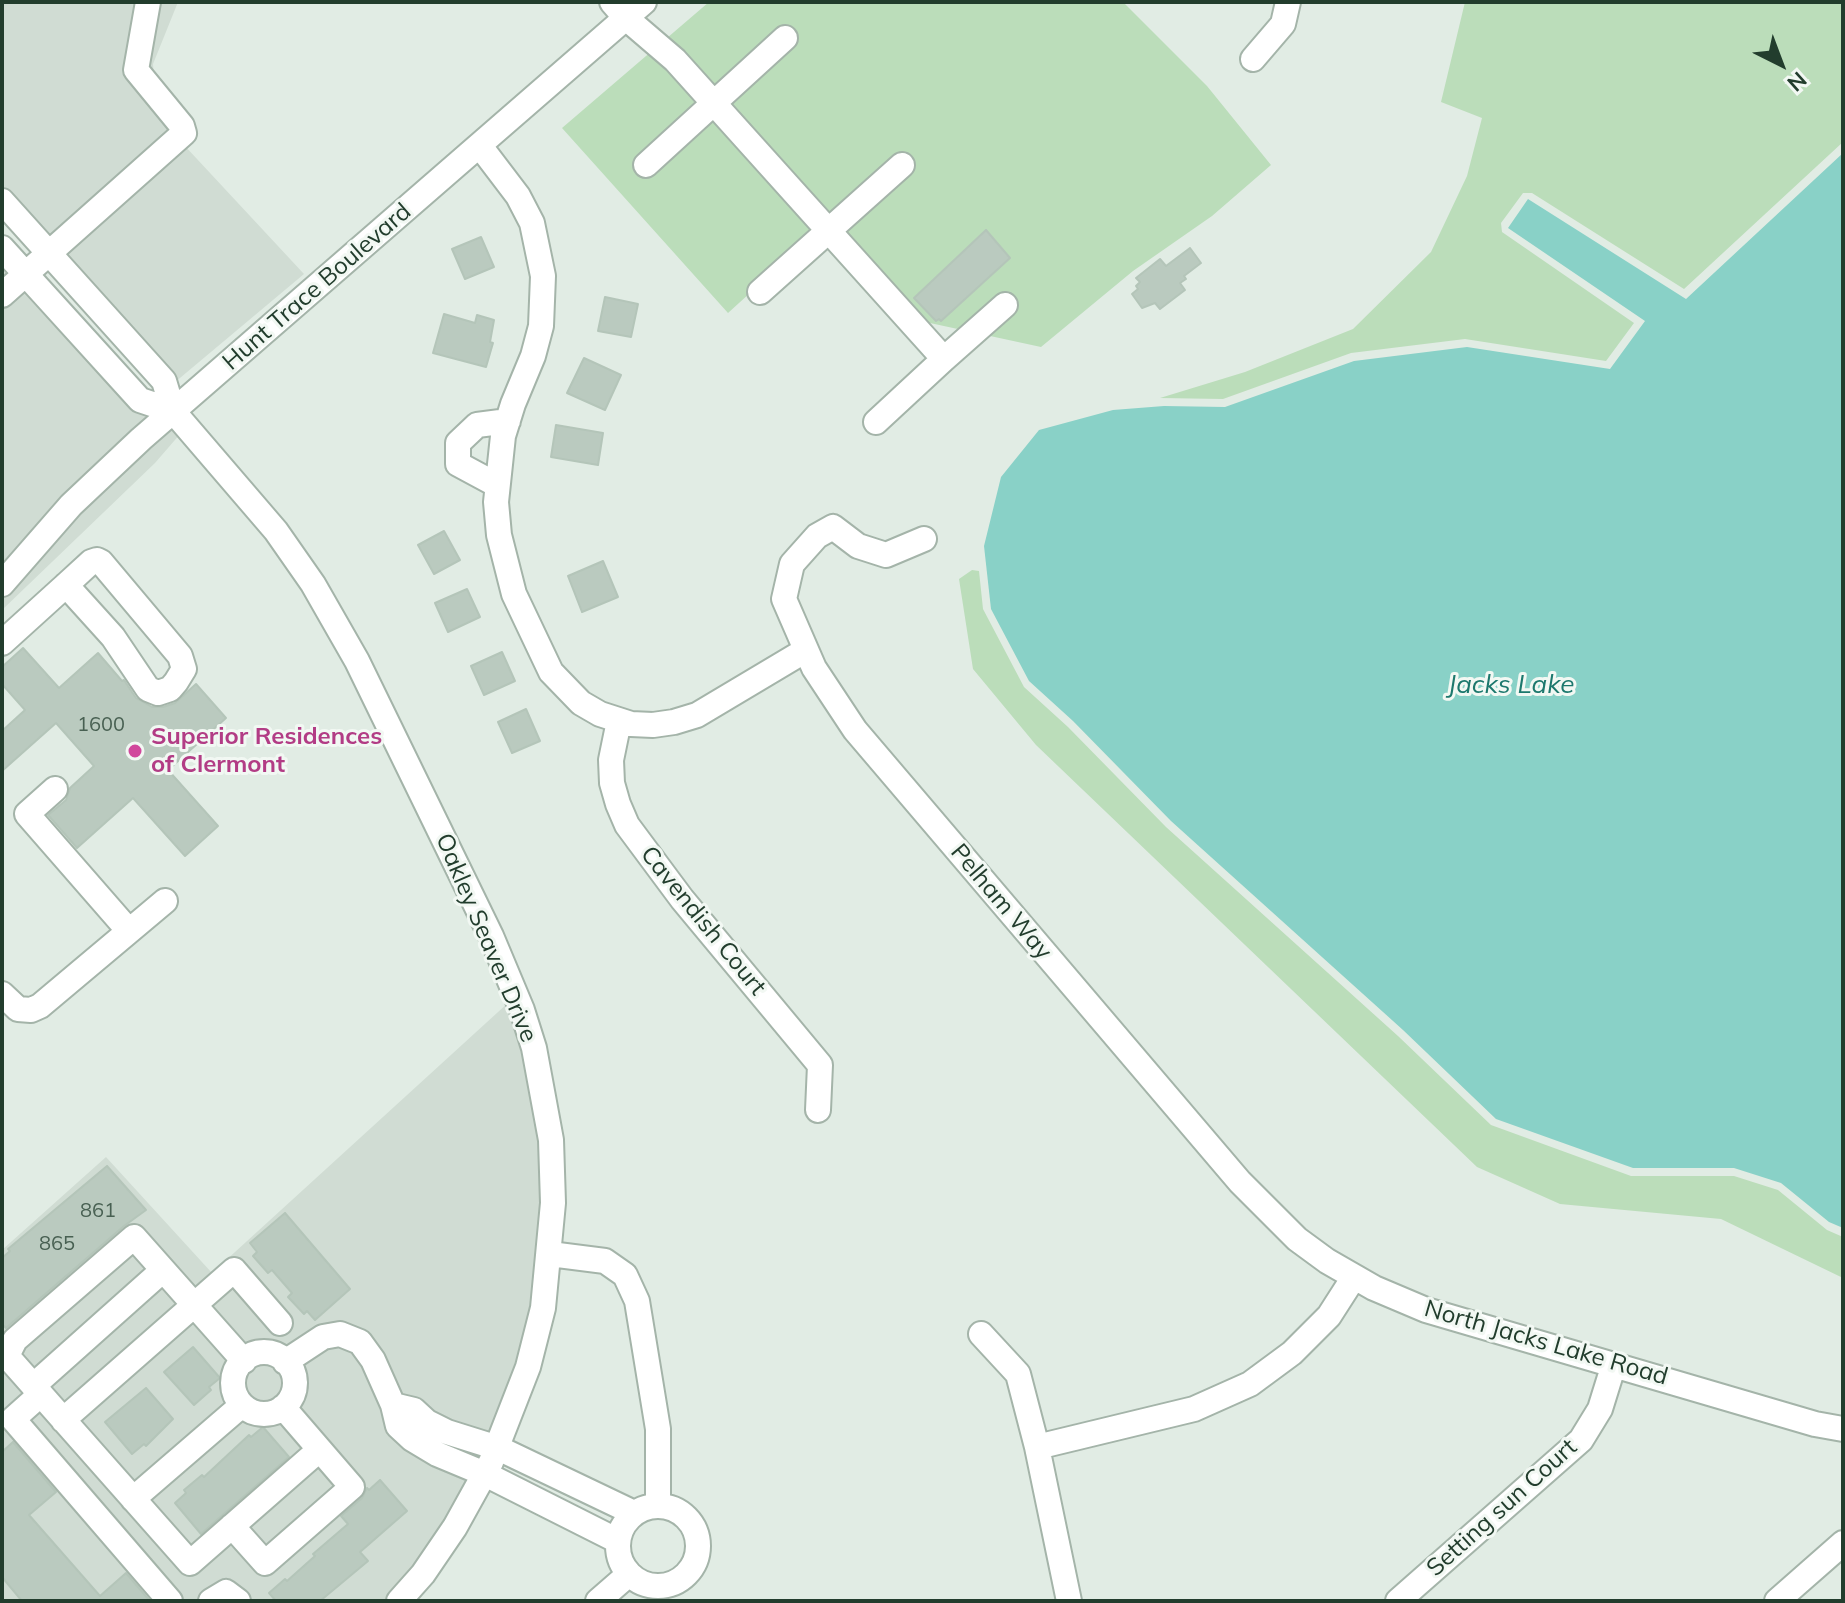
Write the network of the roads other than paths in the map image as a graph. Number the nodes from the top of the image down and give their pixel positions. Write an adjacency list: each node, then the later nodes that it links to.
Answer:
1 (148, 2): 13 (street)
2 (1288, 2): 5 (street)
3 (628, 7): 6 (street); 7 (street, Hunt Trace Boulevard)
4 (785, 38): 6 (street)
5 (1253, 59)
6 (715, 104): 8 (street); 11 (street)
7 (480, 146): 19 (street, Hunt Trace Boulevard); 20 (street)
8 (646, 165)
9 (902, 165): 11 (street)
10 (2, 201): 13 (street, Oakley Seaver Drive)
11 (828, 230): 15 (street); 18 (street)
12 (2, 248): 14 (street, Oakley Seaver Drive)
13 (49, 254): 14 (street); 19 (street, Oakley Seaver Drive)
14 (26, 274): 16 (street); 19 (street, Oakley Seaver Drive)
15 (760, 292)
16 (2, 295)
17 (1005, 305): 18 (street)
18 (944, 359): 21 (street)
19 (173, 411): 24 (street, Hunt Trace Boulevard); 35 (street, Oakley Seaver Drive)
20 (508, 421): 22 (street); 22 (street)
21 (876, 422)
22 (497, 485): 28 (street)
23 (924, 539): 27 (street, Pelham Way)
24 (2, 584)
25 (66, 585): 25 (street); 26 (street)
26 (2, 643)
27 (806, 650): 28 (street); 34 (street, Pelham Way)
28 (619, 721): 33 (street, Cavendish Court)
29 (55, 789): 31 (street)
30 (165, 901): 31 (street)
31 (129, 931): 32 (street)
32 (2, 994)
33 (818, 1110)
34 (1270, 1212): 37 (street, North Jacks Lake Road)
35 (550, 1254): 52 (street, Oakley Seaver Drive); 57 (street)
36 (163, 1270): 38 (street); 44 (street); 45 (street)
37 (1354, 1277): 43 (street, North Jacks Lake Road); 51 (street)
38 (194, 1305): 39 (street); 41 (street); 49 (street)
39 (280, 1323)
40 (981, 1334): 51 (street)
41 (244, 1361): 42 (street); 46 (street)
42 (285, 1362): 47 (street); 48 (street)
43 (1614, 1364): 50 (street, North Jacks Lake Road); 70 (street, Setting sun Court)
44 (8, 1369): 45 (street)
45 (37, 1390): 49 (street); 64 (street)
46 (242, 1405): 48 (street); 56 (street)
47 (393, 1405): 52 (street); 54 (street)
48 (283, 1407): 53 (street)
49 (63, 1420): 56 (street)
50 (1843, 1429)
51 (1037, 1447): 69 (street)
52 (498, 1448): 54 (street, Oakley Seaver Drive); 55 (street)
53 (319, 1450): 60 (street); 60 (street)
54 (485, 1474): 59 (street); 67 (street, Oakley Seaver Drive)
55 (577, 1486): 58 (street); 59 (street)
56 (133, 1499): 60 (street)
57 (658, 1505): 58 (street); 63 (street)
58 (634, 1513): 61 (street)
59 (563, 1514): 61 (street)
60 (232, 1526)
61 (618, 1541): 63 (street)
62 (1843, 1543): 71 (street)
63 (629, 1574): 68 (street)
64 (170, 1601)
65 (211, 1601): 66 (street)
66 (238, 1601)
67 (399, 1601)
68 (598, 1601)
69 (1069, 1601)
70 (1398, 1601)
71 (1777, 1601)

